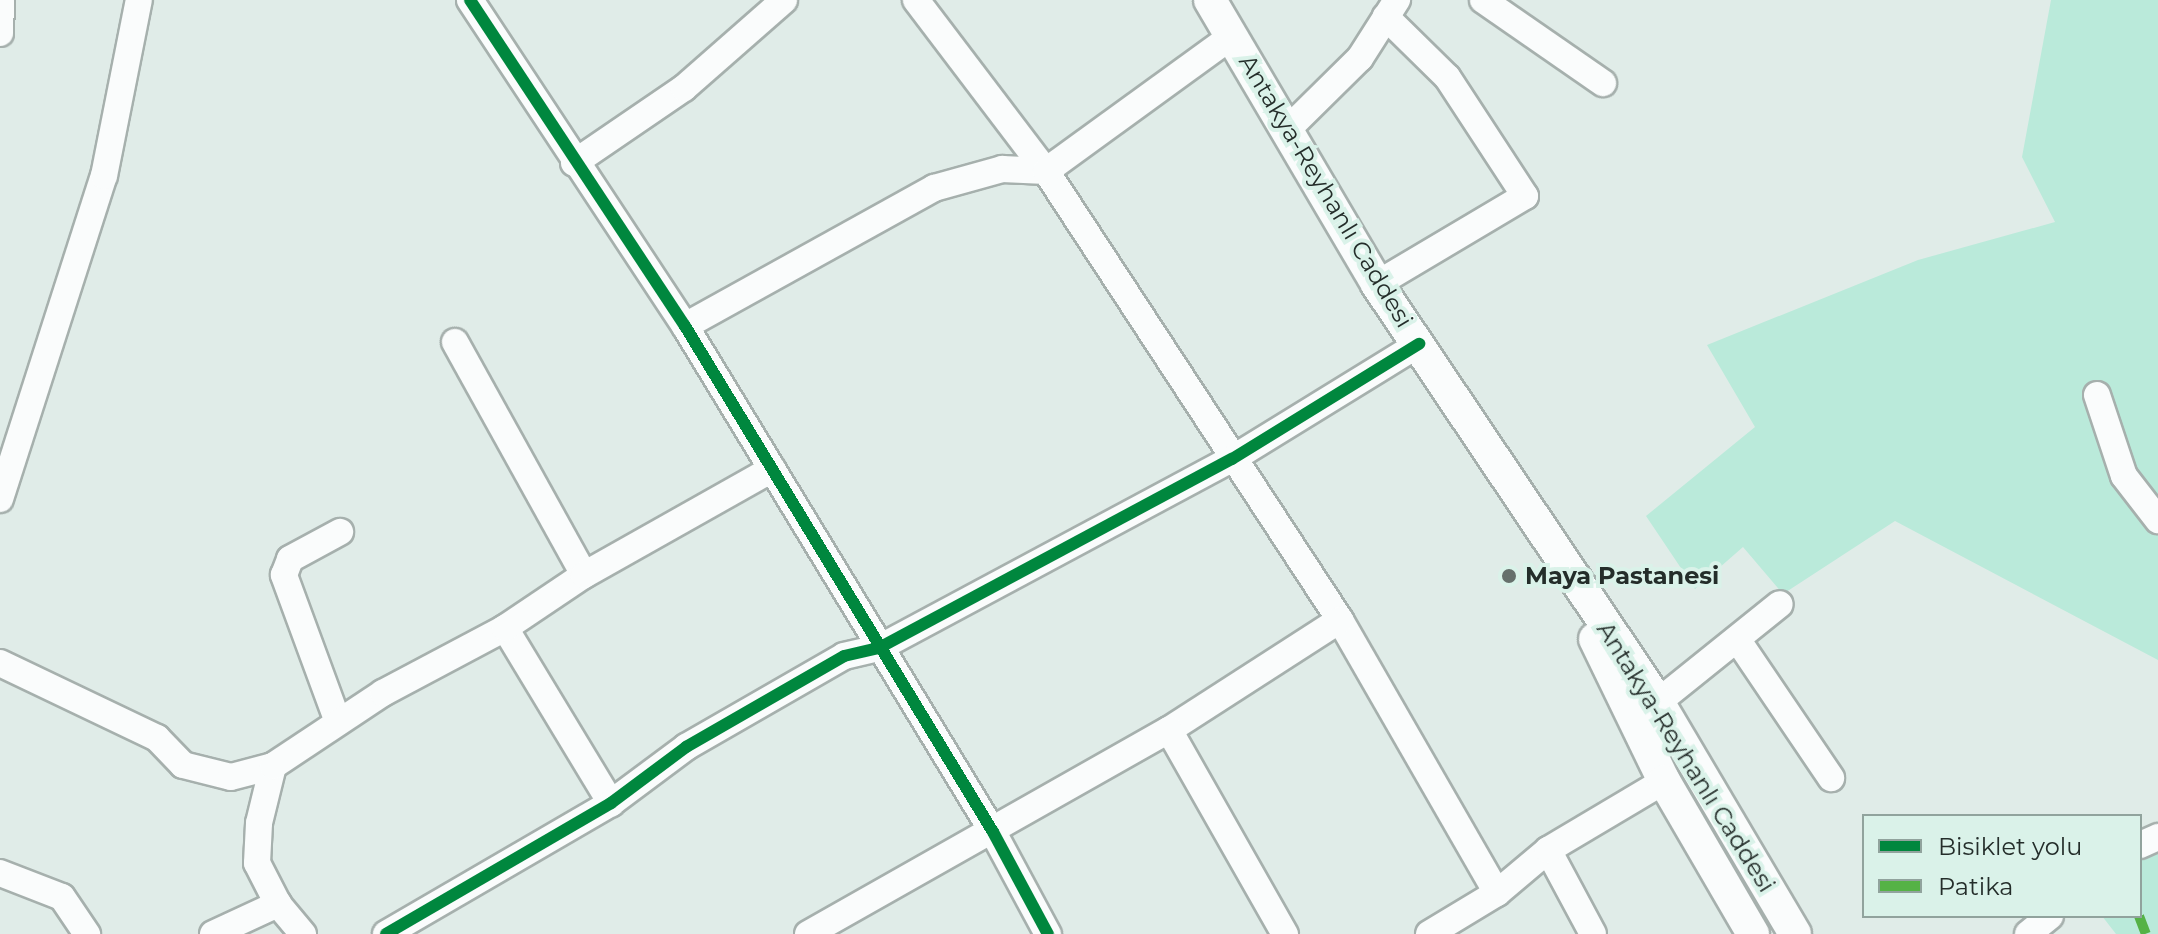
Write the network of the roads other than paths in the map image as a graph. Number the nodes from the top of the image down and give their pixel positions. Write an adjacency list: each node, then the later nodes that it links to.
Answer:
1 (1, 0): 9 (street)
2 (139, 0): 22 (street)
3 (470, 0): 13 (street)
4 (784, 0): 13 (street)
5 (916, 0): 14 (street)
6 (1210, 0): 10 (main road, Antakya-Reyhanlı Caddesi)
7 (1483, 0): 11 (street)
8 (1392, 8): 12 (street); 15 (street)
9 (0, 33)
10 (1232, 36): 12 (main road, Antakya-Reyhanlı Caddesi); 14 (street)
11 (1603, 83)
12 (1288, 129): 15 (main road, Antakya-Reyhanlı Caddesi)
13 (574, 163): 16 (street)
14 (1046, 171): 16 (street); 20 (street)
15 (1377, 284): 18 (main road, Antakya-Reyhanlı Caddesi)
16 (685, 326): 21 (street)
17 (455, 342): 26 (street)
18 (1419, 344): 20 (street); 25 (main road, Antakya-Reyhanlı Caddesi)
19 (2097, 395): 23 (street)
20 (1232, 459): 28 (street); 31 (street)
21 (772, 469): 26 (street); 31 (street)
22 (0, 499)
23 (2158, 520)
24 (340, 532): 34 (street)
25 (1549, 542): 33 (main road, Antakya-Reyhanlı Caddesi); 38 (main road, Antakya-Reyhanlı Caddesi)
26 (584, 575): 29 (street)
27 (1780, 604): 30 (street)
28 (1340, 620): 35 (street); 43 (street)
29 (505, 628): 34 (street); 39 (street)
30 (1737, 639): 33 (street); 37 (street)
31 (879, 648): 39 (street); 40 (street)
32 (0, 663): 36 (street)
33 (1658, 702): 56 (main road, Antakya-Reyhanlı Caddesi)
34 (338, 722): 36 (street)
35 (1169, 730): 40 (street); 52 (street)
36 (273, 766): 44 (street)
37 (1831, 778)
38 (1664, 781): 41 (street); 55 (main road, Antakya-Reyhanlı Caddesi)
39 (611, 803): 50 (street)
40 (993, 832): 46 (street); 51 (street)
41 (1548, 850): 43 (street); 54 (street)
42 (0, 873): 47 (street)
43 (1497, 893): 53 (street)
44 (278, 904): 48 (street); 49 (street)
45 (2048, 918): 57 (street)
46 (817, 932)
47 (87, 934)
48 (213, 934)
49 (303, 934)
50 (386, 934)
51 (1048, 934)
52 (1285, 934)
53 (1429, 934)
54 (1593, 934)
55 (1753, 934)
56 (1795, 934)
57 (2028, 934)

